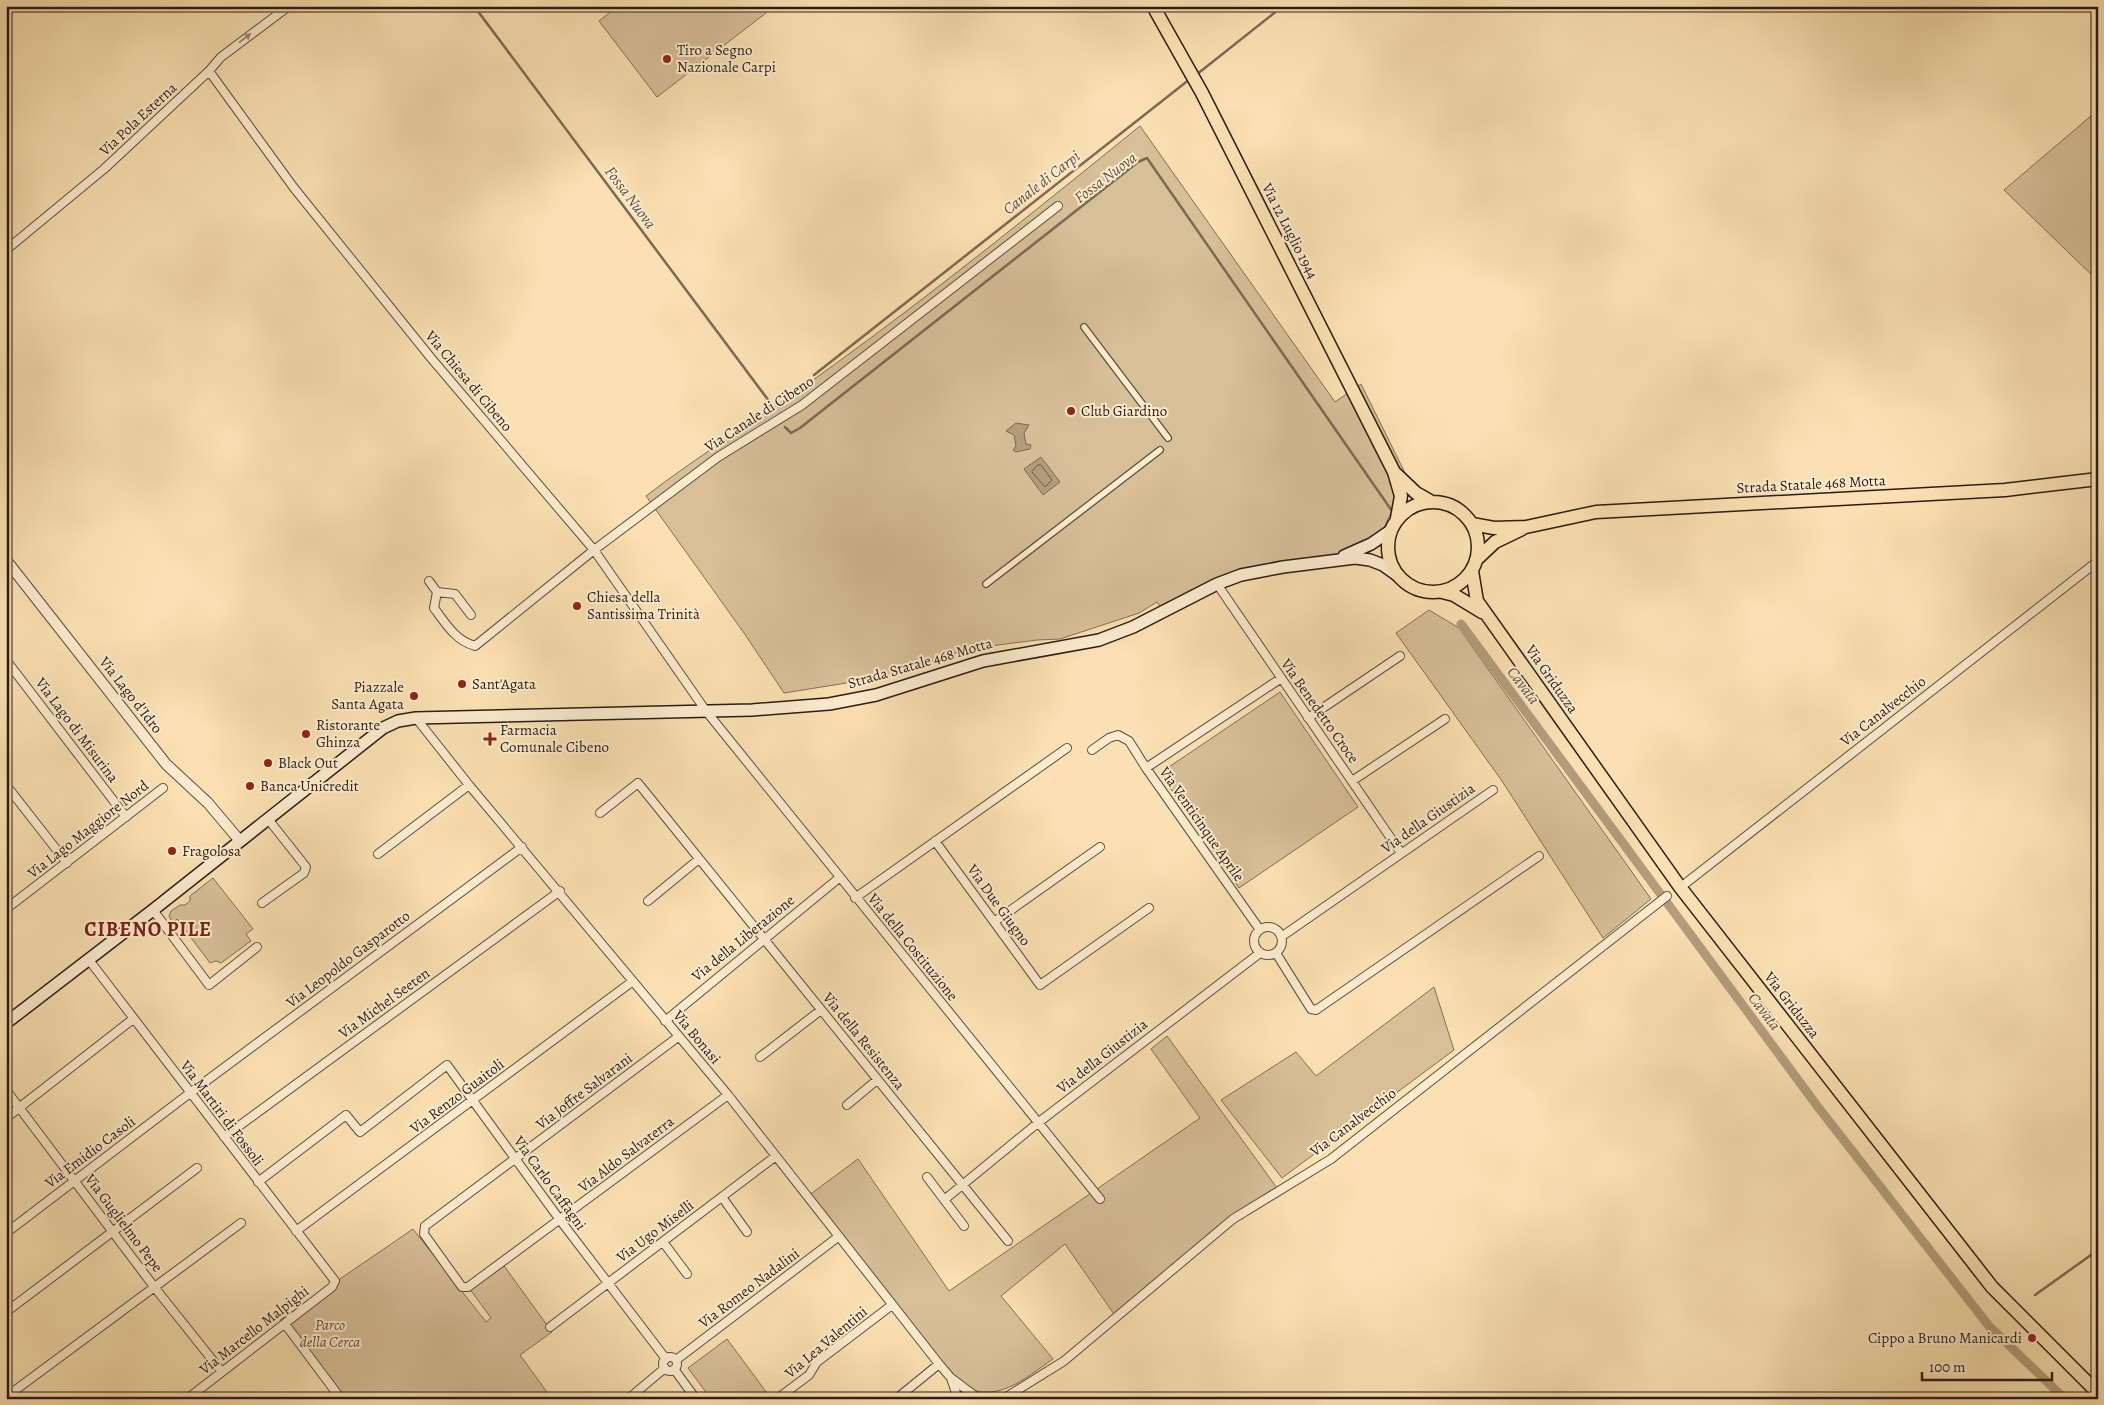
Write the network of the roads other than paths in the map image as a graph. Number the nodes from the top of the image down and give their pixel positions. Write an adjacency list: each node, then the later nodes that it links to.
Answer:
1 (288, 6): 3 (street, Via Pola Esterna, one-way to 1)
2 (1153, 6): 9 (main road, Via 12 Luglio 1944)
3 (209, 70): 5 (street, Via Pola Esterna); 16 (street, Via Chiesa di Cibeno)
4 (1058, 206): 16 (street, Via Canale di Cibeno)
5 (6, 250)
6 (1084, 327): 7 (street)
7 (1168, 438)
8 (1160, 450): 23 (street)
9 (1394, 472): 11 (main road); 12 (main road)
10 (2098, 478): 14 (main road, Strada Statale 468 Motta)
11 (1430, 501): 12 (main road); 13 (main road)
12 (1397, 518): 15 (main road)
13 (1472, 524): 14 (main road); 20 (main road)
14 (1526, 527): 20 (main road)
15 (1390, 531): 17 (main road); 21 (main road)
16 (594, 550): 25 (street, Via Canale di Cibeno); 32 (street, Via Chiesa di Cibeno)
17 (1336, 559): 21 (main road); 24 (main road, Strada Statale 468 Motta)
18 (6, 560): 47 (street, Via Lago d'Idro)
19 (2098, 561): 57 (street, Via Canalvecchio)
20 (1474, 565): 26 (main road); 28 (main road, Via Griduzza)
21 (1397, 575): 26 (main road)
22 (429, 581): 25 (street)
23 (986, 584)
24 (1217, 584): 31 (street, Via Benedetto Croce); 32 (main road, Strada Statale 468 Motta)
25 (437, 592): 27 (street)
26 (1442, 592): 28 (main road, Via Griduzza)
27 (471, 615)
28 (1487, 615): 127 (main road, Via Griduzza)
29 (1400, 656): 34 (street)
30 (6, 660): 45 (street, Via Lago di Misurina)
31 (1280, 679): 34 (street, Via Benedetto Croce); 38 (street, Via Venticinque Aprile)
32 (706, 711): 33 (main road, Strada Statale 468 Motta); 56 (street, Via della Costituzione)
33 (416, 718): 41 (street, Via Bonasi); 46 (main road, Strada Statale 468 Motta)
34 (1308, 718): 39 (street, Via Benedetto Croce)
35 (1445, 718): 39 (street)
36 (1067, 748): 48 (street)
37 (1092, 750): 38 (street)
38 (1146, 768): 67 (street, Via Venticinque Aprile)
39 (1352, 781): 51 (street, Via Benedetto Croce)
40 (6, 785): 55 (street)
41 (469, 785): 49 (street, Via Bonasi); 52 (street)
42 (163, 788): 45 (street, Via Lago Maggiore Nord)
43 (1493, 790): 51 (street, Via della Giustizia)
44 (600, 813): 54 (street, Via della Resistenza)
45 (126, 817): 55 (street, Via Lago Maggiore Nord)
46 (268, 819): 47 (main road, Strada Statale 468 Motta); 62 (street)
47 (240, 841): 65 (main road, Strada Statale 468 Motta)
48 (935, 841): 60 (street); 66 (street, Via Due Giugno)
49 (522, 846): 58 (street, Via Bonasi); 83 (street, Via Leopoldo Gasparotto)
50 (1100, 847): 66 (street)
51 (1401, 853): 68 (street, Via della Giustizia)
52 (378, 854)
53 (1539, 856): 72 (street)
54 (699, 859): 61 (street); 69 (street, Via della Resistenza)
55 (67, 863): 64 (street, Via Lago Maggiore Nord)
56 (839, 878): 60 (street, Via della Costituzione); 69 (street, Via della Liberazione)
57 (1686, 884)
58 (560, 891): 74 (street, Via Bonasi); 90 (street, Via Michel Seeten)
59 (1667, 896): 137 (street, Via Canalvecchio)
60 (855, 898): 89 (street, Via della Costituzione)
61 (648, 901)
62 (262, 903)
63 (1149, 908): 66 (street, Via Due Giugno)
64 (6, 909)
65 (154, 910): 70 (street); 73 (main road, Strada Statale 468 Motta)
66 (994, 922)
67 (1260, 930): 68 (street); 71 (street)
68 (1281, 937): 72 (street)
69 (763, 939): 75 (street, Via della Resistenza); 77 (street, Via della Liberazione)
70 (257, 947)
71 (1260, 953): 72 (street); 89 (street, Via della Giustizia)
72 (1276, 953)
73 (89, 960): 76 (street, Via Martiri di Fossoli); 78 (main road, Strada Statale 468 Motta)
74 (633, 981): 77 (street, Via Bonasi); 85 (street, Via Renzo Guaitoli)
75 (821, 1010): 80 (street); 81 (street, Via della Resistenza)
76 (134, 1020): 83 (street, Via Martiri di Fossoli); 87 (street)
77 (665, 1021): 79 (street, Via Bonasi)
78 (6, 1022)
79 (678, 1037): 84 (street, Via Bonasi); 92 (street, Via Joffre Salvarani)
80 (760, 1058)
81 (877, 1080): 86 (street); 97 (street, Via della Resistenza)
82 (6, 1090): 87 (street, Via Guglielmo Pepe)
83 (190, 1093): 90 (street, Via Martiri di Fossoli); 95 (street, Via Emidio Casoli)
84 (728, 1095): 91 (street, Via Bonasi); 101 (street, Via Aldo Salvaterra)
85 (473, 1102): 92 (street, Via Carlo Caffagni); 96 (street, Via Carlo Caffagni); 104 (street, Via Renzo Guaitoli)
86 (847, 1105)
87 (20, 1108): 88 (street); 95 (street, Via Guglielmo Pepe)
88 (6, 1118)
89 (1039, 1122): 97 (street, Via della Giustizia); 99 (street, Via della Costituzione)
90 (224, 1138): 96 (street, Via Martiri di Fossoli)
91 (776, 1156): 98 (street, Via Ugo Miselli); 108 (street, Via Bonasi)
92 (516, 1159): 101 (street, Via Carlo Caffagni); 114 (street, Via Joffre Salvarani)
93 (197, 1168): 105 (street)
94 (927, 1178): 100 (street)
95 (75, 1180): 105 (street, Via Guglielmo Pepe); 107 (street, Via Emidio Casoli)
96 (258, 1182): 104 (street, Via Martiri di Fossoli)
97 (964, 1185): 100 (street, Via della Giustizia); 109 (street, Via della Resistenza)
98 (722, 1197): 106 (street); 110 (street, Via Ugo Miselli)
99 (1100, 1199)
100 (944, 1200): 103 (street)
101 (560, 1220): 113 (street, Via Carlo Caffagni); 114 (street, Via Aldo Salvaterra)
102 (241, 1223): 115 (street)
103 (964, 1226)
104 (296, 1231): 112 (street, Via Martiri di Fossoli)
105 (114, 1232): 115 (street, Via Guglielmo Pepe); 117 (street)
106 (747, 1232)
107 (6, 1233)
108 (838, 1237): 116 (street, Via Bonasi); 121 (street, Via Romeo Nadalini)
109 (1008, 1241)
110 (663, 1242): 111 (street); 113 (street, Via Ugo Miselli)
111 (688, 1274)
112 (335, 1281): 118 (street, Via Marcello Malpighi)
113 (608, 1283): 119 (street, Via Ugo Miselli); 120 (street, Via Carlo Caffagni)
114 (468, 1287)
115 (155, 1288): 125 (street, Via Guglielmo Pepe); 128 (street)
116 (892, 1305): 122 (street, Via Bonasi); 133 (street, Via Lea Valentini)
117 (6, 1312)
118 (285, 1324): 125 (street, Via Marcello Malpighi); 130 (street)
119 (550, 1327)
120 (666, 1359): 121 (street); 123 (street)
121 (676, 1360): 124 (street)
122 (939, 1364): 126 (street, Via Bonasi); 134 (street)
123 (665, 1368): 124 (street); 131 (street)
124 (674, 1369): 132 (street)
125 (222, 1372): 129 (street, Via Marcello Malpighi)
126 (951, 1378): 135 (street, Via Bonasi); 136 (street, Via Bonasi)
127 (2098, 1393)
128 (6, 1397)
129 (187, 1399)
130 (341, 1399)
131 (628, 1399)
132 (696, 1399)
133 (777, 1399)
134 (896, 1399)
135 (958, 1399)
136 (979, 1399)
137 (1003, 1399)

